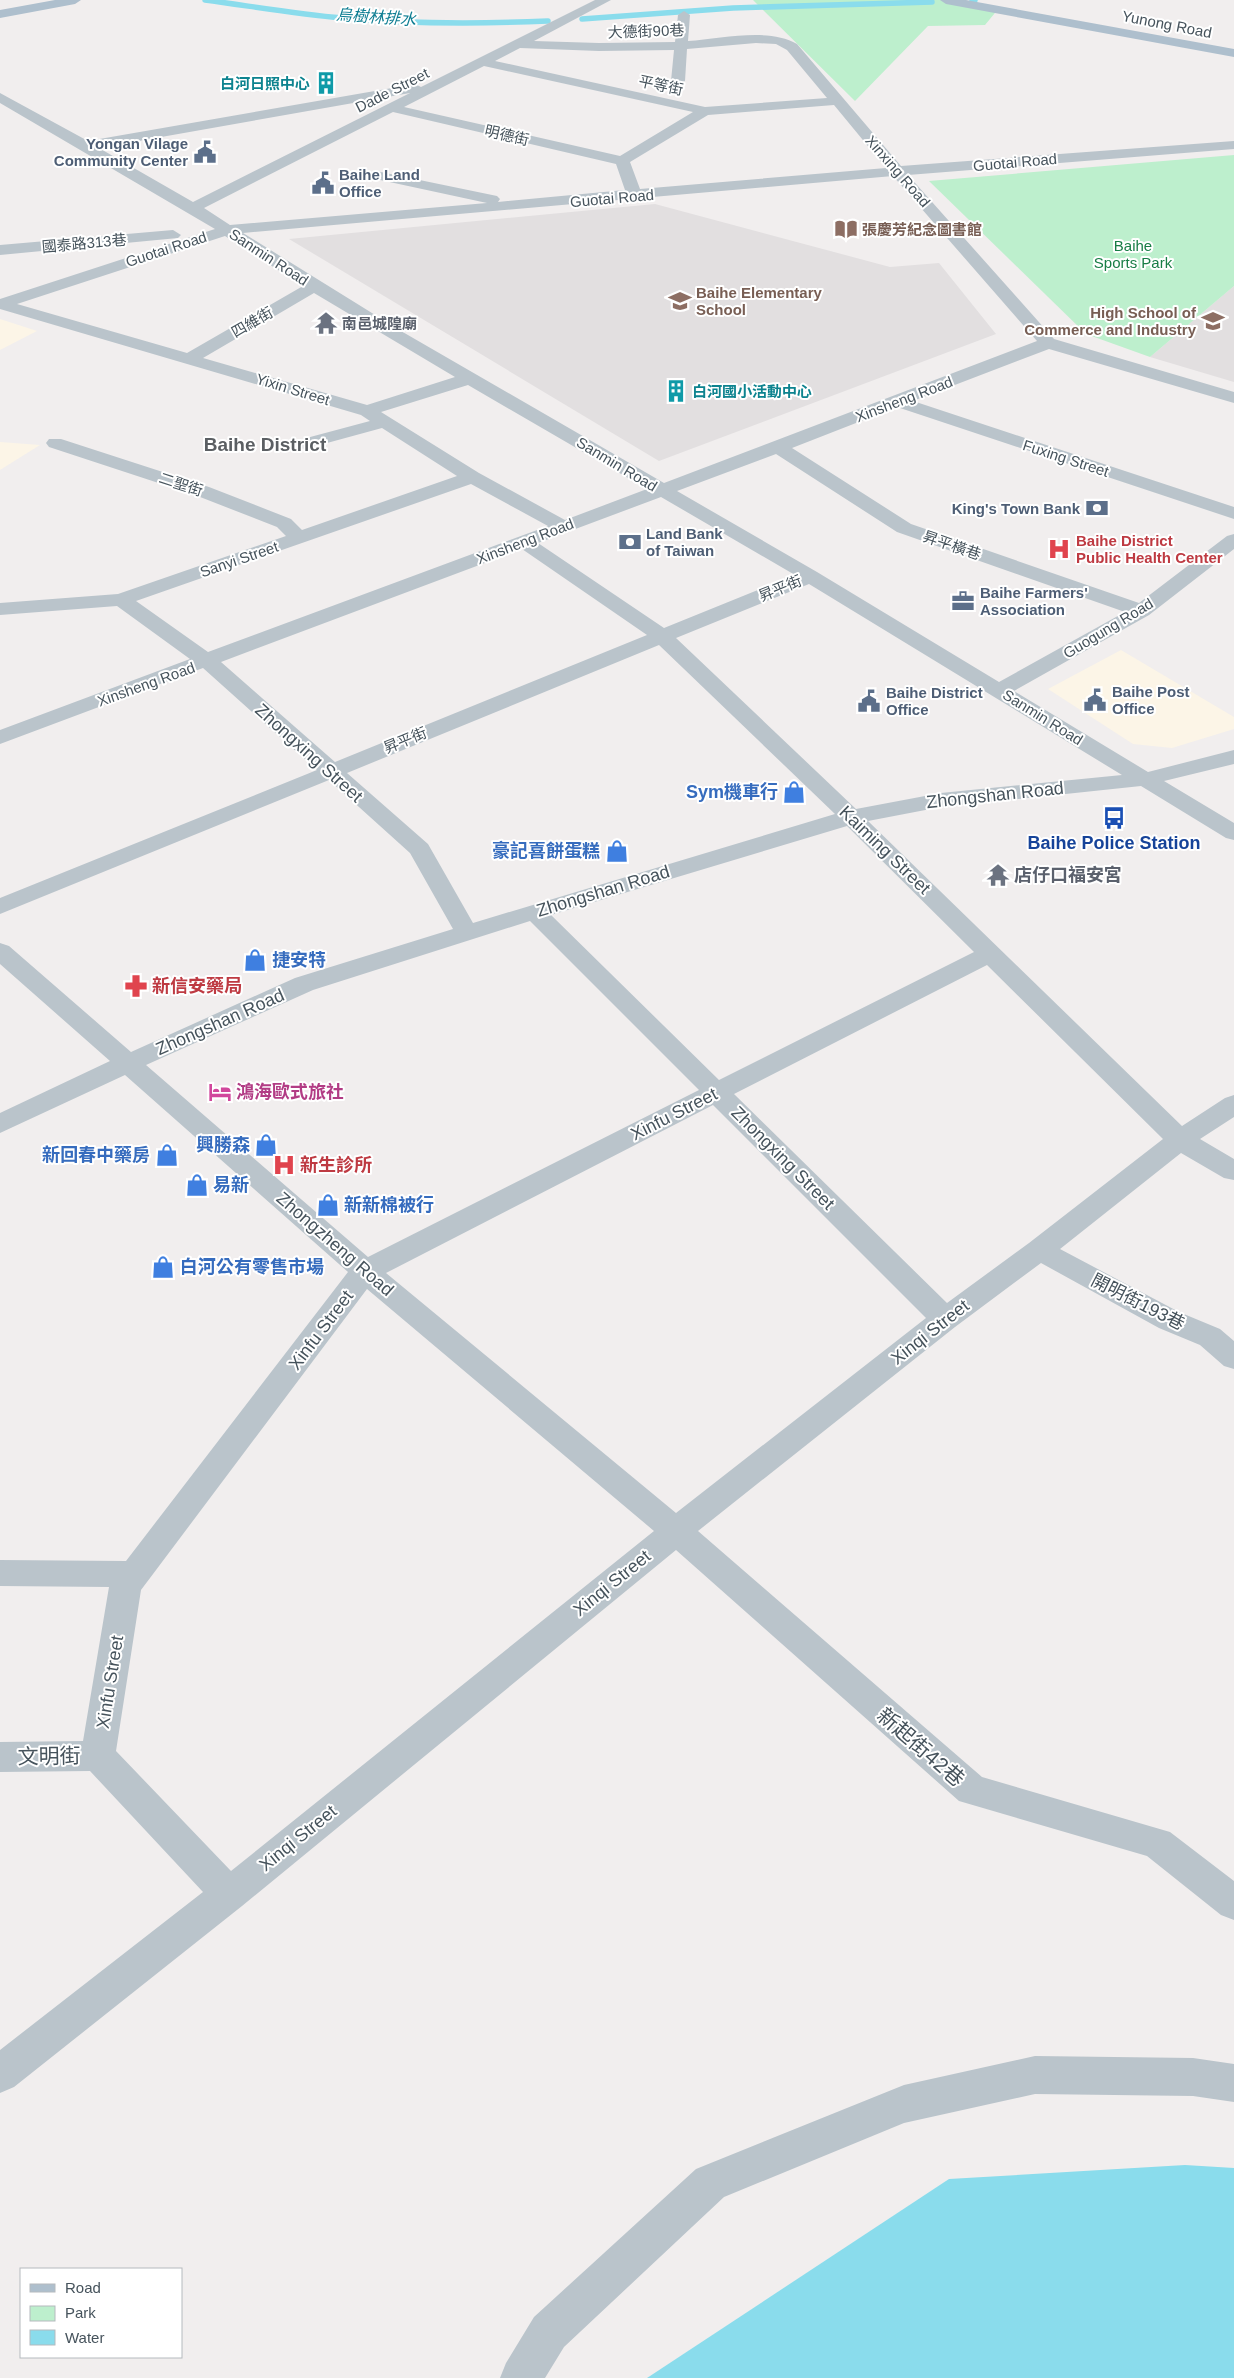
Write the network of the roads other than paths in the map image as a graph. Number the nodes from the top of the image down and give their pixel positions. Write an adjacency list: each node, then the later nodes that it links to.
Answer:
1 (75, 0): 4 (main road)
2 (605, 0): 7 (street, Dade Street)
3 (946, 0): 9 (main road, Yunong Road)
4 (0, 14)
5 (684, 15): 8 (street)
6 (775, 40): 8 (street, 大德街90巷); 14 (street, Xinxing Road)
7 (518, 44): 8 (street, 大德街90巷); 10 (street, Dade Street)
8 (681, 46): 11 (street)
9 (1234, 53)
10 (482, 62): 12 (street, Dade Street); 16 (street, 平等街)
11 (678, 81)
12 (440, 84): 15 (street, Dade Street); 18 (street)
13 (0, 97): 18 (street, Sanmin Road)
14 (836, 101): 16 (street, 平等街); 20 (street, Xinxing Road)
15 (392, 108): 19 (street, 明德街); 24 (street, Dade Street)
16 (705, 111): 19 (street)
17 (1234, 145): 20 (street, Guotai Road)
18 (86, 146): 24 (street, Sanmin Road)
19 (622, 161): 22 (street)
20 (897, 171): 22 (street, Guotai Road); 29 (street, Xinxing Road)
21 (376, 175): 23 (street)
22 (636, 196): 23 (street, Guotai Road)
23 (522, 205): 25 (street, Guotai Road)
24 (193, 208): 25 (street, Sanmin Road)
25 (227, 230): 26 (street, 國泰路313巷); 27 (street, Sanmin Road); 28 (street, Guotai Road)
26 (1, 251)
27 (314, 286): 30 (street, 四維街); 31 (street, Sanmin Road)
28 (0, 304): 30 (street, Yixin Street)
29 (1048, 343): 32 (street); 33 (street, Xinsheng Road)
30 (190, 358): 34 (street, Yixin Street)
31 (472, 378): 34 (street); 40 (street, Sanmin Road)
32 (1234, 398)
33 (898, 402): 38 (street, Xinsheng Road); 41 (street, Fuxing Street)
34 (367, 411): 35 (street, Yixin Street)
35 (386, 422): 37 (street); 39 (street, Yixin Street)
36 (56, 443): 43 (street, 二聖街)
37 (305, 444)
38 (778, 447): 40 (street, Xinsheng Road); 49 (street, 昇平橫巷)
39 (472, 477): 42 (street, Yixin Street); 43 (street, Sanyi Street)
40 (661, 490): 42 (street, Xinsheng Road); 46 (street, Sanmin Road)
41 (1234, 513)
42 (562, 526): 45 (street, Xinsheng Road)
43 (299, 538): 47 (street, Sanyi Street)
44 (1234, 540): 49 (street, Guogung Road)
45 (524, 542): 50 (street, Kaiming Street); 51 (street, Xinsheng Road)
46 (810, 576): 50 (street, 昇平街); 52 (street, Sanmin Road)
47 (121, 600): 48 (street, Sanyi Street); 51 (street, Zhongxing Street)
48 (0, 609)
49 (1142, 611): 52 (street, Guogung Road)
50 (662, 636): 55 (street, 昇平街); 57 (street, Kaiming Street)
51 (207, 661): 53 (street, Xinsheng Road); 55 (street, Zhongxing Street)
52 (1000, 690): 56 (street, Sanmin Road)
53 (0, 736)
54 (1234, 757): 56 (street, Zhongshan Road)
55 (329, 771): 59 (street, 昇平街); 61 (street, Zhongxing Street)
56 (1145, 779): 57 (street, Zhongshan Road); 58 (street, Sanmin Road)
57 (851, 817): 60 (street, Zhongshan Road); 62 (street, Kaiming Street)
58 (1234, 833)
59 (0, 906)
60 (534, 912): 61 (street, Zhongshan Road); 65 (street, Zhongxing Street)
61 (467, 933): 64 (street, Zhongshan Road)
62 (991, 953): 65 (street, Xinfu Street); 68 (street, Kaiming Street)
63 (1, 954): 64 (street, Zhongzheng Road)
64 (128, 1063): 67 (street, Zhongshan Road); 71 (street, Zhongzheng Road)
65 (717, 1092): 71 (street, Xinfu Street); 72 (street, Zhongxing Street)
66 (1234, 1104): 68 (street, Xinqi Street)
67 (0, 1124)
68 (1180, 1140): 69 (street, Kaiming Street); 70 (street, Xinqi Street)
69 (1234, 1171)
70 (1038, 1250): 72 (street, Xinqi Street); 73 (street, 開明街193巷)
71 (365, 1271): 74 (street, Zhongzheng Road); 76 (street, Xinfu Street)
72 (946, 1319): 74 (street, Xinqi Street)
73 (1234, 1358)
74 (676, 1531): 79 (street, Xinqi Street); 80 (street, 新起街42巷)
75 (0, 1573): 76 (street)
76 (134, 1574): 77 (street, Xinfu Street)
77 (98, 1756): 78 (street, 文明街); 79 (street)
78 (0, 1757)
79 (229, 1894): 81 (street, Xinqi Street)
80 (1234, 1903)
81 (0, 2074)
82 (1234, 2083): 83 (street)
83 (521, 2378)

